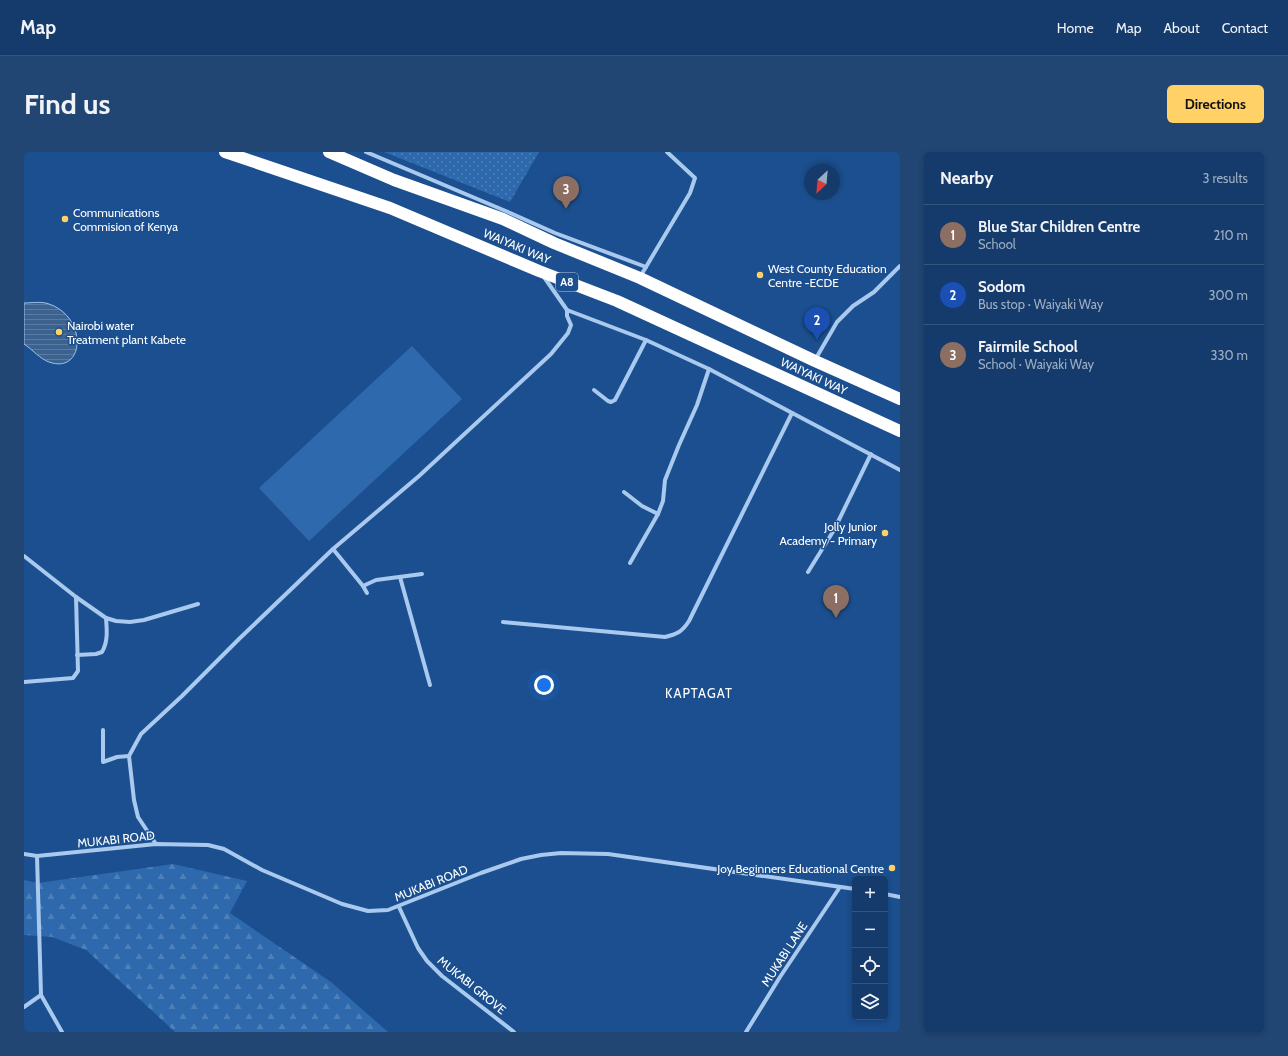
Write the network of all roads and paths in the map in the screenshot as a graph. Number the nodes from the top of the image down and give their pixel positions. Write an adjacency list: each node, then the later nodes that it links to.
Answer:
1 (226, 152): 6 (highway, WAIYAKI WAY / A8)
2 (329, 152): 7 (highway, WAIYAKI WAY)
3 (366, 152): 7 (street)
4 (667, 152): 7 (street)
5 (900, 266): 10 (street)
6 (539, 271): 8 (street); 15 (highway, WAIYAKI WAY / A8)
7 (643, 272): 10 (highway, WAIYAKI WAY)
8 (568, 310): 9 (street); 20 (street)
9 (646, 340): 11 (street); 12 (street)
10 (815, 361): 13 (highway, WAIYAKI WAY)
11 (710, 369): 14 (street); 19 (street)
12 (594, 390)
13 (900, 399)
14 (792, 413): 16 (street); 31 (street)
15 (900, 431)
16 (871, 454): 17 (street); 23 (street)
17 (900, 470)
18 (624, 492): 19 (street)
19 (658, 514): 22 (street)
20 (333, 549): 26 (street); 36 (street)
21 (24, 556): 28 (street)
22 (630, 563)
23 (808, 572)
24 (422, 574): 25 (street)
25 (400, 576): 26 (street); 34 (street)
26 (363, 586): 27 (street)
27 (367, 593)
28 (76, 597): 30 (street); 32 (street)
29 (198, 604): 30 (street)
30 (106, 618): 32 (street)
31 (502, 622)
32 (77, 655): 33 (street)
33 (24, 682)
34 (430, 685)
35 (102, 730): 36 (street)
36 (129, 756): 37 (street)
37 (156, 844): 39 (street, MUKABI ROAD); 44 (street, MUKABI ROAD)
38 (24, 854): 39 (street, MUKABI ROAD)
39 (37, 856): 45 (street)
40 (840, 887): 41 (street, MUKABI ROAD); 44 (street, MUKABI ROAD); 49 (street, MUKABI LANE)
41 (852, 889)
42 (888, 895): 43 (street)
43 (900, 897)
44 (399, 907): 48 (street, MUKABI GROVE)
45 (41, 995): 46 (street); 47 (street)
46 (24, 1007)
47 (62, 1032)
48 (514, 1032)
49 (746, 1032)

